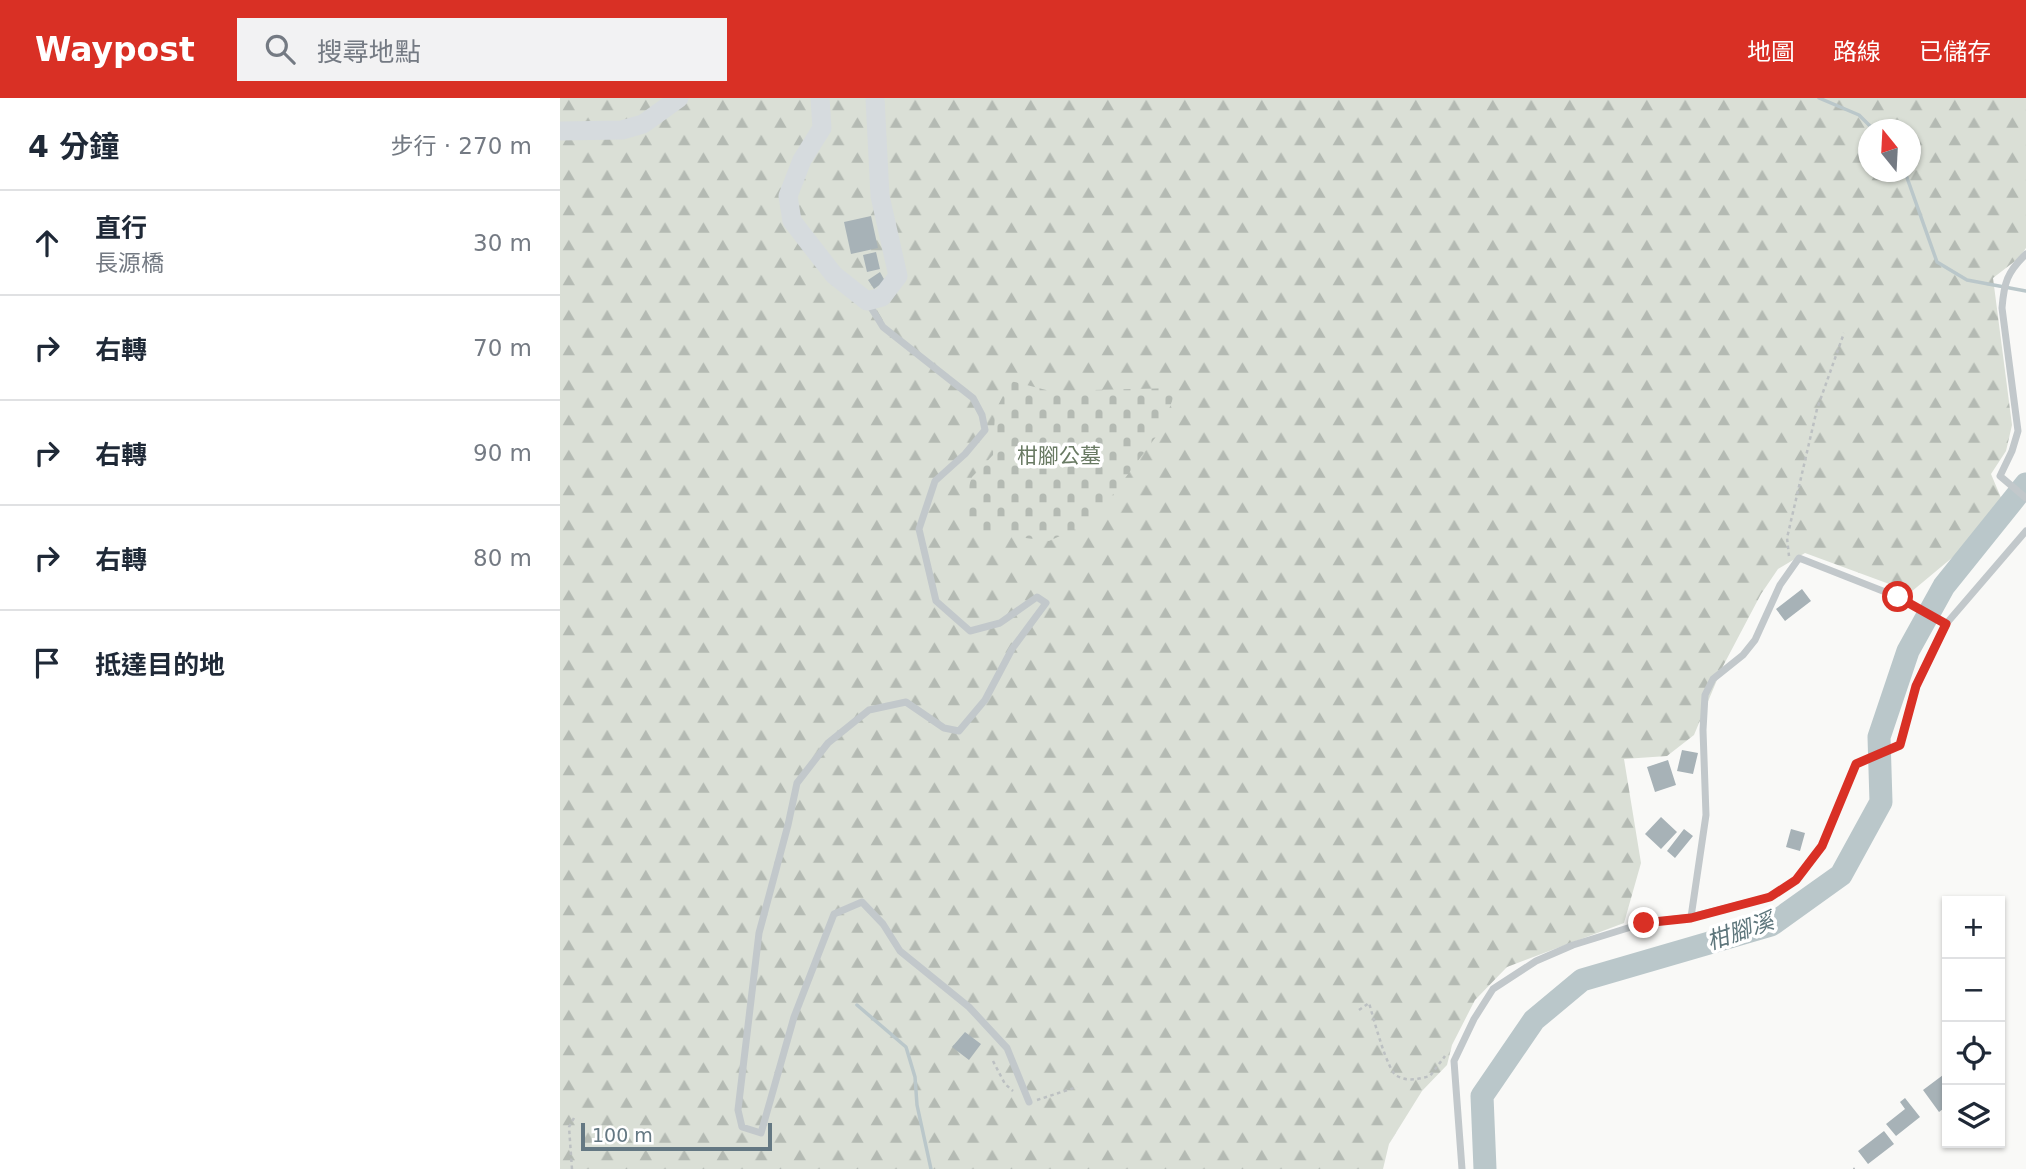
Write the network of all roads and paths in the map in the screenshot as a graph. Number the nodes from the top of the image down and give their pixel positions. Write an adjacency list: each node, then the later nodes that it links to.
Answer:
1 (679, 98): 4 (street)
2 (820, 98): 6 (street)
3 (875, 98): 6 (street)
4 (560, 131)
5 (2026, 254): 8 (lane)
6 (867, 301): 15 (lane)
7 (1844, 333): 10 (path)
8 (2026, 498)
9 (2026, 531): 11 (lane)
10 (1791, 569): 11 (lane); 12 (lane)
11 (1946, 624): 12 (lane)
12 (1691, 918): 14 (lane)
13 (1359, 1010): 14 (path)
14 (1462, 1044): 18 (lane)
15 (1029, 1102)
16 (574, 1118): 17 (path)
17 (572, 1169)
18 (1462, 1169)

